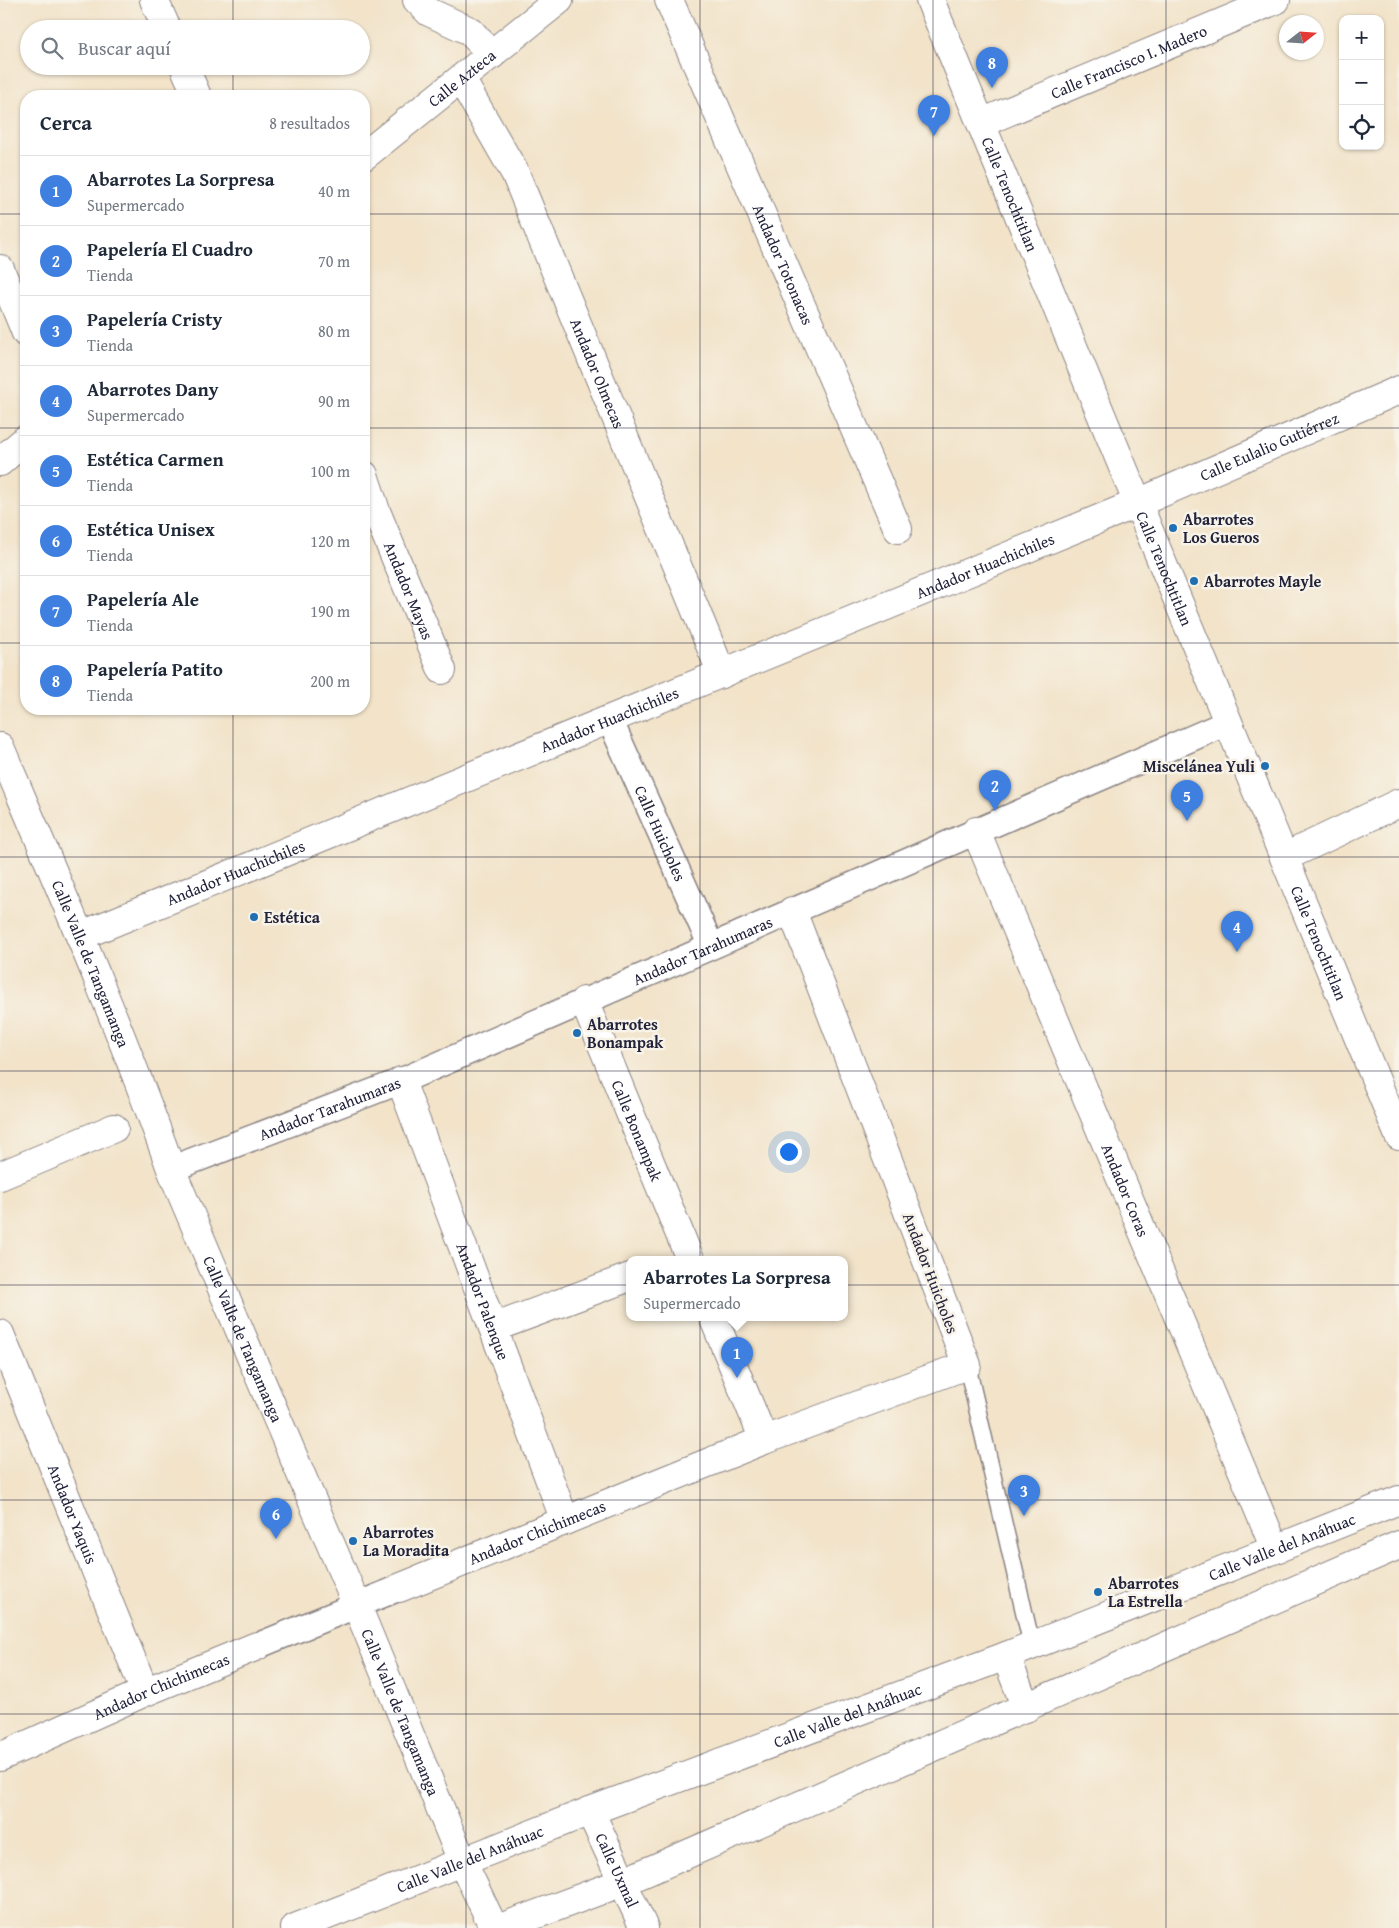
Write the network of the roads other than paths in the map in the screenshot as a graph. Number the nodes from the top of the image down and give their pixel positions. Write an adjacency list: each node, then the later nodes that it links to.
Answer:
1 (154, 0): 7 (street)
2 (418, 0): 8 (street)
3 (559, 0): 8 (street, Calle Azteca)
4 (669, 0): 21 (street, Andador Totonacas)
5 (930, 0): 12 (street, Calle Tenochtitlan)
6 (1276, 0): 12 (street, Calle Francisco I. Madero)
7 (163, 20)
8 (492, 55): 10 (street, Calle Azteca)
9 (188, 75): 11 (street)
10 (461, 80): 13 (street, Calle Azteca); 23 (street, Andador Olmecas)
11 (194, 90)
12 (981, 123): 19 (street, Calle Tenochtitlan)
13 (370, 151)
14 (0, 269): 15 (street)
15 (20, 318)
16 (1399, 390): 19 (street, Calle Eulalio Gutiérrez)
17 (20, 444): 18 (street)
18 (0, 462)
19 (1138, 503): 23 (street, Andador Huachichiles); 25 (street, Calle Tenochtitlan)
20 (370, 513): 22 (street, Andador Mayas)
21 (898, 529)
22 (442, 670)
23 (722, 674): 24 (street, Andador Huachichiles)
24 (610, 720): 31 (street, Andador Huachichiles); 32 (street, Calle Huicholes)
25 (1229, 722): 28 (street, Andador Tarahumaras); 29 (street, Calle Tenochtitlan)
26 (0, 746): 31 (street, Calle Valle de Tangamanga)
27 (1399, 803): 29 (street)
28 (976, 831): 30 (street, Andador Tarahumaras); 49 (street, Andador Coras)
29 (1285, 857): 36 (street, Calle Tenochtitlan)
30 (792, 911): 32 (street, Andador Tarahumaras); 44 (street, Andador Huicholes)
31 (80, 936): 37 (street, Calle Valle de Tangamanga)
32 (711, 946): 33 (street, Andador Tarahumaras)
33 (584, 1001): 34 (street, Andador Tarahumaras); 39 (street, Calle Bonampak)
34 (401, 1081): 37 (street, Andador Tarahumaras); 42 (street, Andador Palenque)
35 (114, 1128): 38 (street)
36 (1399, 1136)
37 (172, 1169): 51 (street, Calle Valle de Tangamanga)
38 (0, 1176)
39 (684, 1256)
40 (626, 1278): 42 (street)
41 (715, 1321): 45 (street)
42 (492, 1328): 47 (street, Andador Palenque)
43 (0, 1334): 55 (street, Andador Yaquis)
44 (967, 1365): 45 (street, Andador Chichimecas); 53 (lane, Andador Huicholes)
45 (764, 1440): 47 (street, Andador Chichimecas)
46 (1399, 1500): 49 (street, Calle Valle del Anáhuac)
47 (565, 1521): 50 (street, Andador Chichimecas)
48 (1399, 1545): 56 (street)
49 (1275, 1549): 53 (street, Calle Valle del Anáhuac)
50 (399, 1588): 51 (street, Andador Chichimecas)
51 (356, 1606): 52 (street, Andador Chichimecas); 59 (street, Calle Valle de Tangamanga)
52 (257, 1646): 55 (street, Andador Chichimecas)
53 (1032, 1646): 54 (street, Calle Valle del Anáhuac)
54 (1006, 1656): 56 (street); 58 (street, Calle Valle del Anáhuac)
55 (145, 1692): 57 (street, Andador Chichimecas)
56 (1026, 1708): 60 (street)
57 (0, 1757)
58 (590, 1811): 59 (street, Calle Valle del Anáhuac); 60 (street, Calle Uxmal)
59 (462, 1861): 61 (street, Calle Valle del Anáhuac); 62 (street, Calle Valle de Tangamanga)
60 (623, 1882): 63 (street); 64 (street, Calle Uxmal)
61 (295, 1928)
62 (494, 1928)
63 (500, 1928)
64 (644, 1928)

